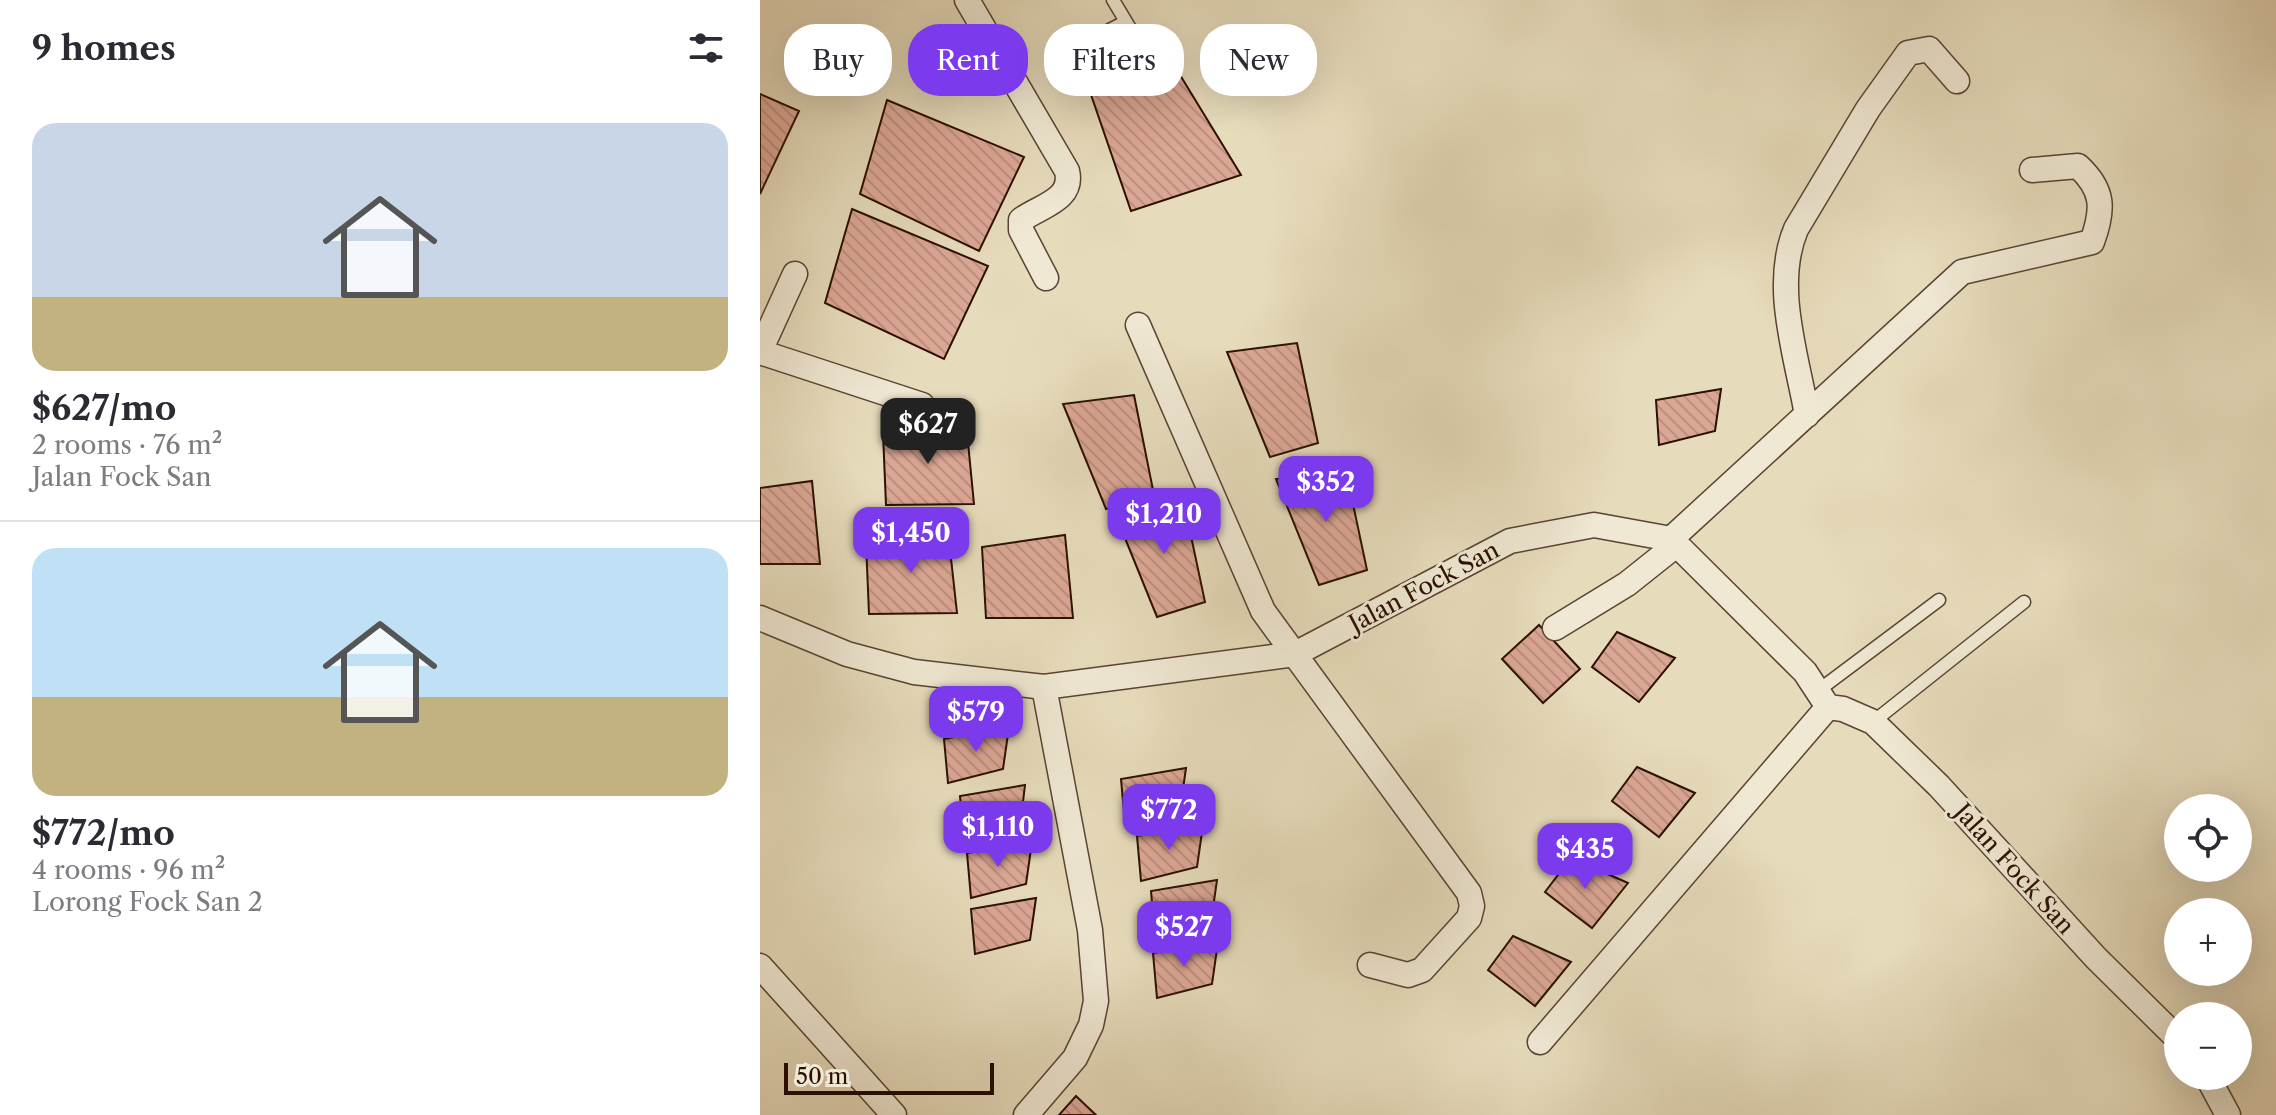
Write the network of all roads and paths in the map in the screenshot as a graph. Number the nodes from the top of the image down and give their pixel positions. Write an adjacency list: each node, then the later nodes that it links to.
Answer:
1 (967, 0): 8 (street)
2 (1113, 0): 3 (lane)
3 (1125, 22): 4 (lane)
4 (1121, 24)
5 (1957, 81): 12 (street)
6 (2032, 170): 12 (street)
7 (795, 274): 10 (street)
8 (1046, 278)
9 (1138, 325): 18 (street)
10 (760, 352): 11 (street)
11 (922, 405)
12 (1807, 415): 13 (street)
13 (1674, 542): 17 (street); 18 (street, Jalan Fock San); 20 (street, Jalan Fock San)
14 (1939, 600): 20 (lane)
15 (2024, 602): 21 (lane)
16 (760, 618): 19 (street, Jalan Fock San)
17 (1555, 628)
18 (1295, 654): 19 (street, Jalan Fock San); 22 (street)
19 (1044, 687): 28 (street)
20 (1823, 699): 21 (street, Jalan Fock San); 25 (street)
21 (1873, 722): 24 (street, Jalan Fock San)
22 (1370, 965)
23 (760, 966): 27 (street)
24 (2164, 1025)
25 (1540, 1042)
26 (2215, 1090): 29 (street)
27 (894, 1115)
28 (1026, 1115)
29 (2228, 1115)

